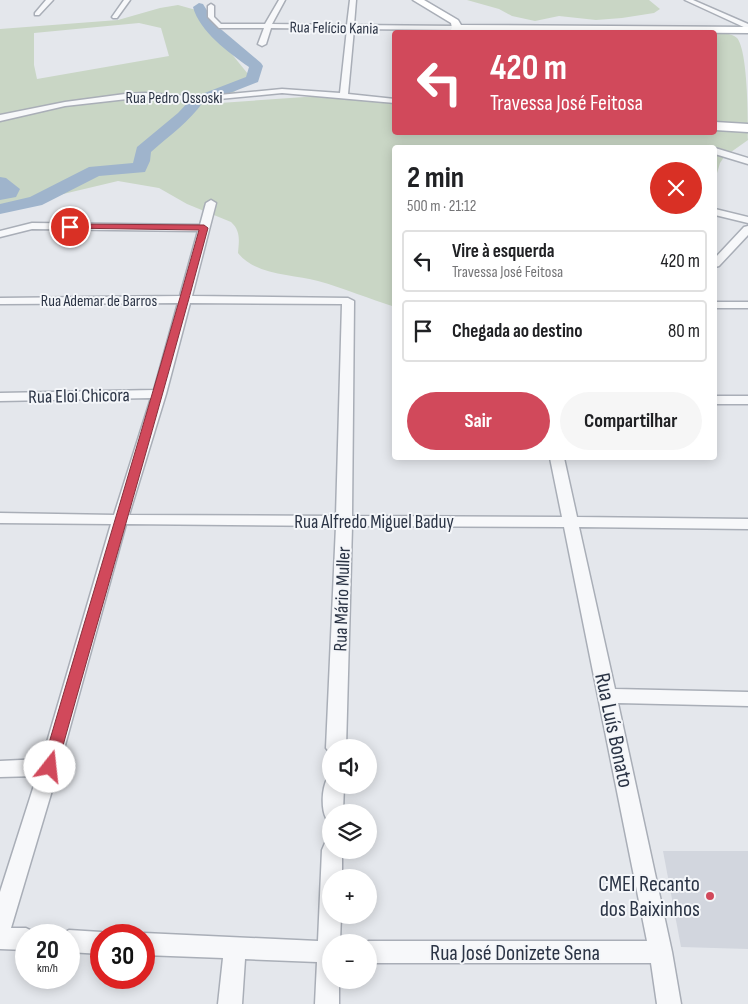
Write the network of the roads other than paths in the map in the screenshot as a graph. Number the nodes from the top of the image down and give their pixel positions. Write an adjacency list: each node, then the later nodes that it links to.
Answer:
1 (50, 0): 8 (street)
2 (127, 0): 9 (street)
3 (282, 0): 12 (street)
4 (353, 0): 13 (street)
5 (418, 0): 15 (street)
6 (688, 0): 11 (street)
7 (211, 6): 12 (street, Rua Felício Kania)
8 (37, 14)
9 (115, 17)
10 (748, 19): 11 (street)
11 (734, 21): 14 (street)
12 (268, 26): 13 (street, Rua Felício Kania); 17 (street)
13 (349, 27): 15 (street, Rua Felício Kania); 18 (street)
14 (748, 28): 16 (street, Rua Felício Kania)
15 (456, 30)
16 (643, 30)
17 (262, 44)
18 (344, 94): 19 (street, Rua Pedro Ossoski); 20 (street, Rua Pedro Ossoski)
19 (392, 99)
20 (0, 118)
21 (717, 126): 22 (street)
22 (748, 128)
23 (717, 152): 24 (street)
24 (748, 161)
25 (211, 203): 28 (street)
26 (717, 212): 27 (street)
27 (748, 220)
28 (204, 228): 30 (street); 32 (street)
29 (748, 229): 31 (street)
30 (0, 234)
31 (717, 262)
32 (185, 299): 33 (street, Rua Ademar de Barros); 34 (street, Rua Ademar de Barros); 37 (street)
33 (0, 301)
34 (348, 301): 45 (street, Rua Mário Muller)
35 (717, 305): 36 (street)
36 (748, 305)
37 (159, 394): 38 (street, Rua Eloi Chicora); 43 (street)
38 (0, 397)
39 (717, 400): 40 (street)
40 (748, 400)
41 (557, 460): 44 (street, Rua Luís Bonato)
42 (0, 518): 43 (street, Rua Alfredo Miguel Baduy)
43 (120, 520): 45 (street, Rua Alfredo Miguel Baduy); 50 (street)
44 (569, 521): 45 (street, Rua Alfredo Miguel Baduy); 46 (street, Rua Alfredo Miguel Baduy); 47 (street, Rua Luís Bonato)
45 (344, 522): 49 (street, Rua Mário Muller)
46 (748, 524)
47 (608, 696): 48 (street); 61 (street, Rua Luís Bonato)
48 (748, 699)
49 (336, 739)
50 (50, 767): 51 (street); 53 (street)
51 (0, 769)
52 (332, 859): 54 (street)
53 (0, 928)
54 (330, 934)
55 (0, 938): 56 (street)
56 (15, 939)
57 (155, 944): 58 (street)
58 (235, 948): 59 (street); 63 (street)
59 (322, 952)
60 (377, 952): 61 (street, Rua José Donizete Sena)
61 (661, 952): 65 (street, Rua Luís Bonato)
62 (328, 989): 64 (street)
63 (230, 1004)
64 (327, 1004)
65 (669, 1004)

